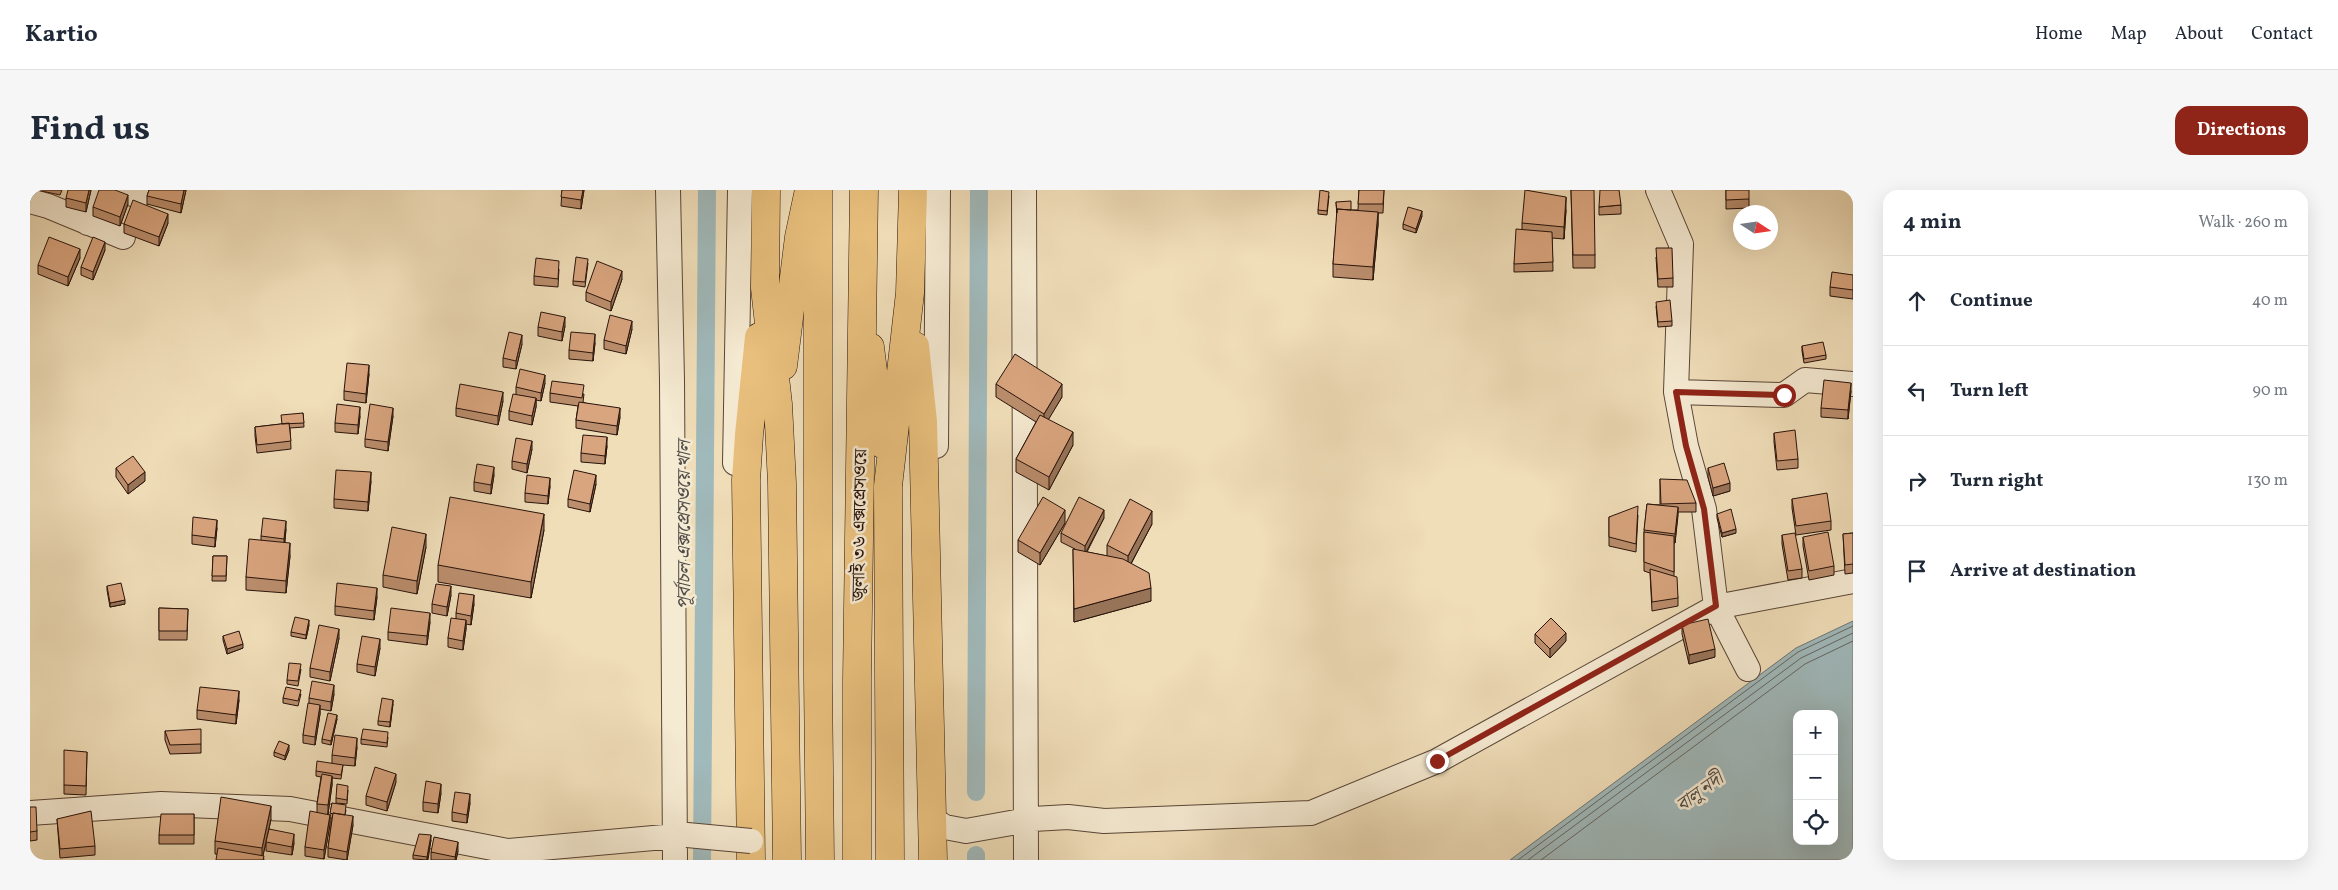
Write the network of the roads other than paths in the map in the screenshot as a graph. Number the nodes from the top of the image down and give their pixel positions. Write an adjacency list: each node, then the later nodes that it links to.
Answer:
1 (98, 190): 13 (street)
2 (668, 190): 28 (street)
3 (740, 190): 29 (street)
4 (766, 190): 15 (main road)
5 (808, 190): 20 (main road)
6 (818, 190): 33 (main road)
7 (864, 190): 17 (main road, জুলাই ৩৬ এক্সপ্রেসওয়ে)
8 (913, 190): 16 (main road)
9 (938, 190): 27 (street)
10 (1024, 190): 26 (street)
11 (1658, 190): 19 (street)
12 (30, 201): 13 (street)
13 (88, 223): 14 (street)
14 (123, 237)
15 (765, 288): 20 (main road); 29 (main road)
16 (910, 293): 21 (main road); 27 (main road)
17 (863, 294): 21 (main road); 34 (main road, জুলাই ৩৬ এক্সপ্রেসওয়ে)
18 (1853, 384): 19 (street)
19 (1676, 392): 23 (street)
20 (778, 404): 32 (main road)
21 (888, 486): 35 (main road)
22 (1853, 581): 23 (street)
23 (1716, 606): 24 (street); 26 (street)
24 (1748, 668)
25 (30, 813): 30 (street)
26 (1026, 820): 27 (street); 38 (street)
27 (936, 822): 36 (main road); 37 (street)
28 (681, 835): 29 (street, bridge); 30 (street); 31 (street)
29 (745, 850)
30 (505, 856)
31 (675, 860)
32 (787, 860)
33 (820, 860)
34 (857, 860)
35 (890, 860)
36 (933, 860)
37 (941, 860)
38 (1026, 860)

